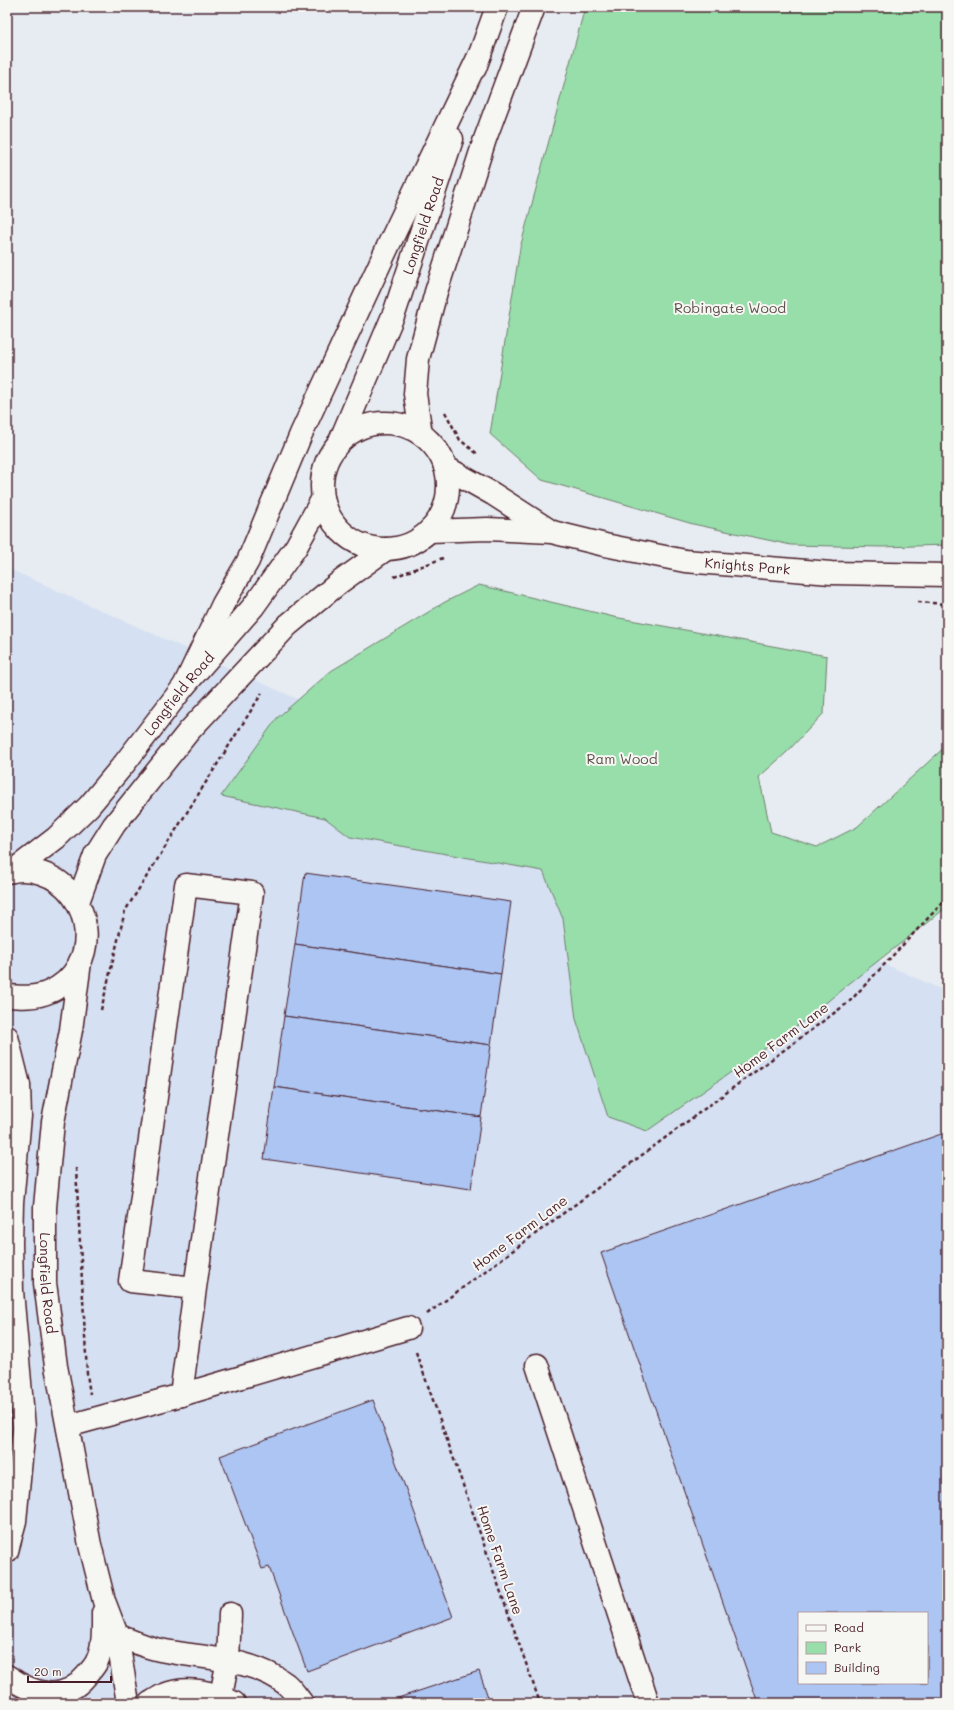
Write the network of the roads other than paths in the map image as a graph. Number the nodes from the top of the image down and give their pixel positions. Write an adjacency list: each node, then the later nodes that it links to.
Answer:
1 (497, 7): 3 (street, Longfield Road)
2 (534, 7): 4 (street)
3 (480, 54): 5 (street, Longfield Road); 12 (street)
4 (421, 434): 5 (street); 6 (street)
5 (340, 441): 7 (street)
6 (446, 467): 8 (street); 9 (street, Knights Park)
7 (323, 498): 10 (street); 12 (street, Longfield Road)
8 (429, 531): 9 (street, Knights Park); 10 (street)
9 (552, 532): 11 (street, Knights Park)
10 (386, 549): 14 (street)
11 (947, 575)
12 (184, 686): 13 (street, Longfield Road)
13 (10, 872): 14 (street)
14 (78, 902): 15 (street)
15 (80, 962): 16 (street); 22 (street, Longfield Road)
16 (7, 996)
17 (7, 1036): 23 (street)
18 (195, 1288): 18 (street); 21 (street)
19 (408, 1328): 21 (street)
20 (537, 1366): 34 (street)
21 (181, 1395): 22 (street)
22 (68, 1426): 24 (street, Longfield Road)
23 (7, 1551)
24 (104, 1602): 26 (street, Longfield Road); 29 (street, Longfield Road)
25 (230, 1614): 27 (street)
26 (117, 1635): 27 (street); 31 (street, Longfield Road)
27 (228, 1660): 30 (street); 33 (street)
28 (7, 1676): 29 (street, Longfield Road)
29 (56, 1699)
30 (228, 1699): 32 (street)
31 (128, 1703)
32 (150, 1703)
33 (302, 1703)
34 (648, 1703)

